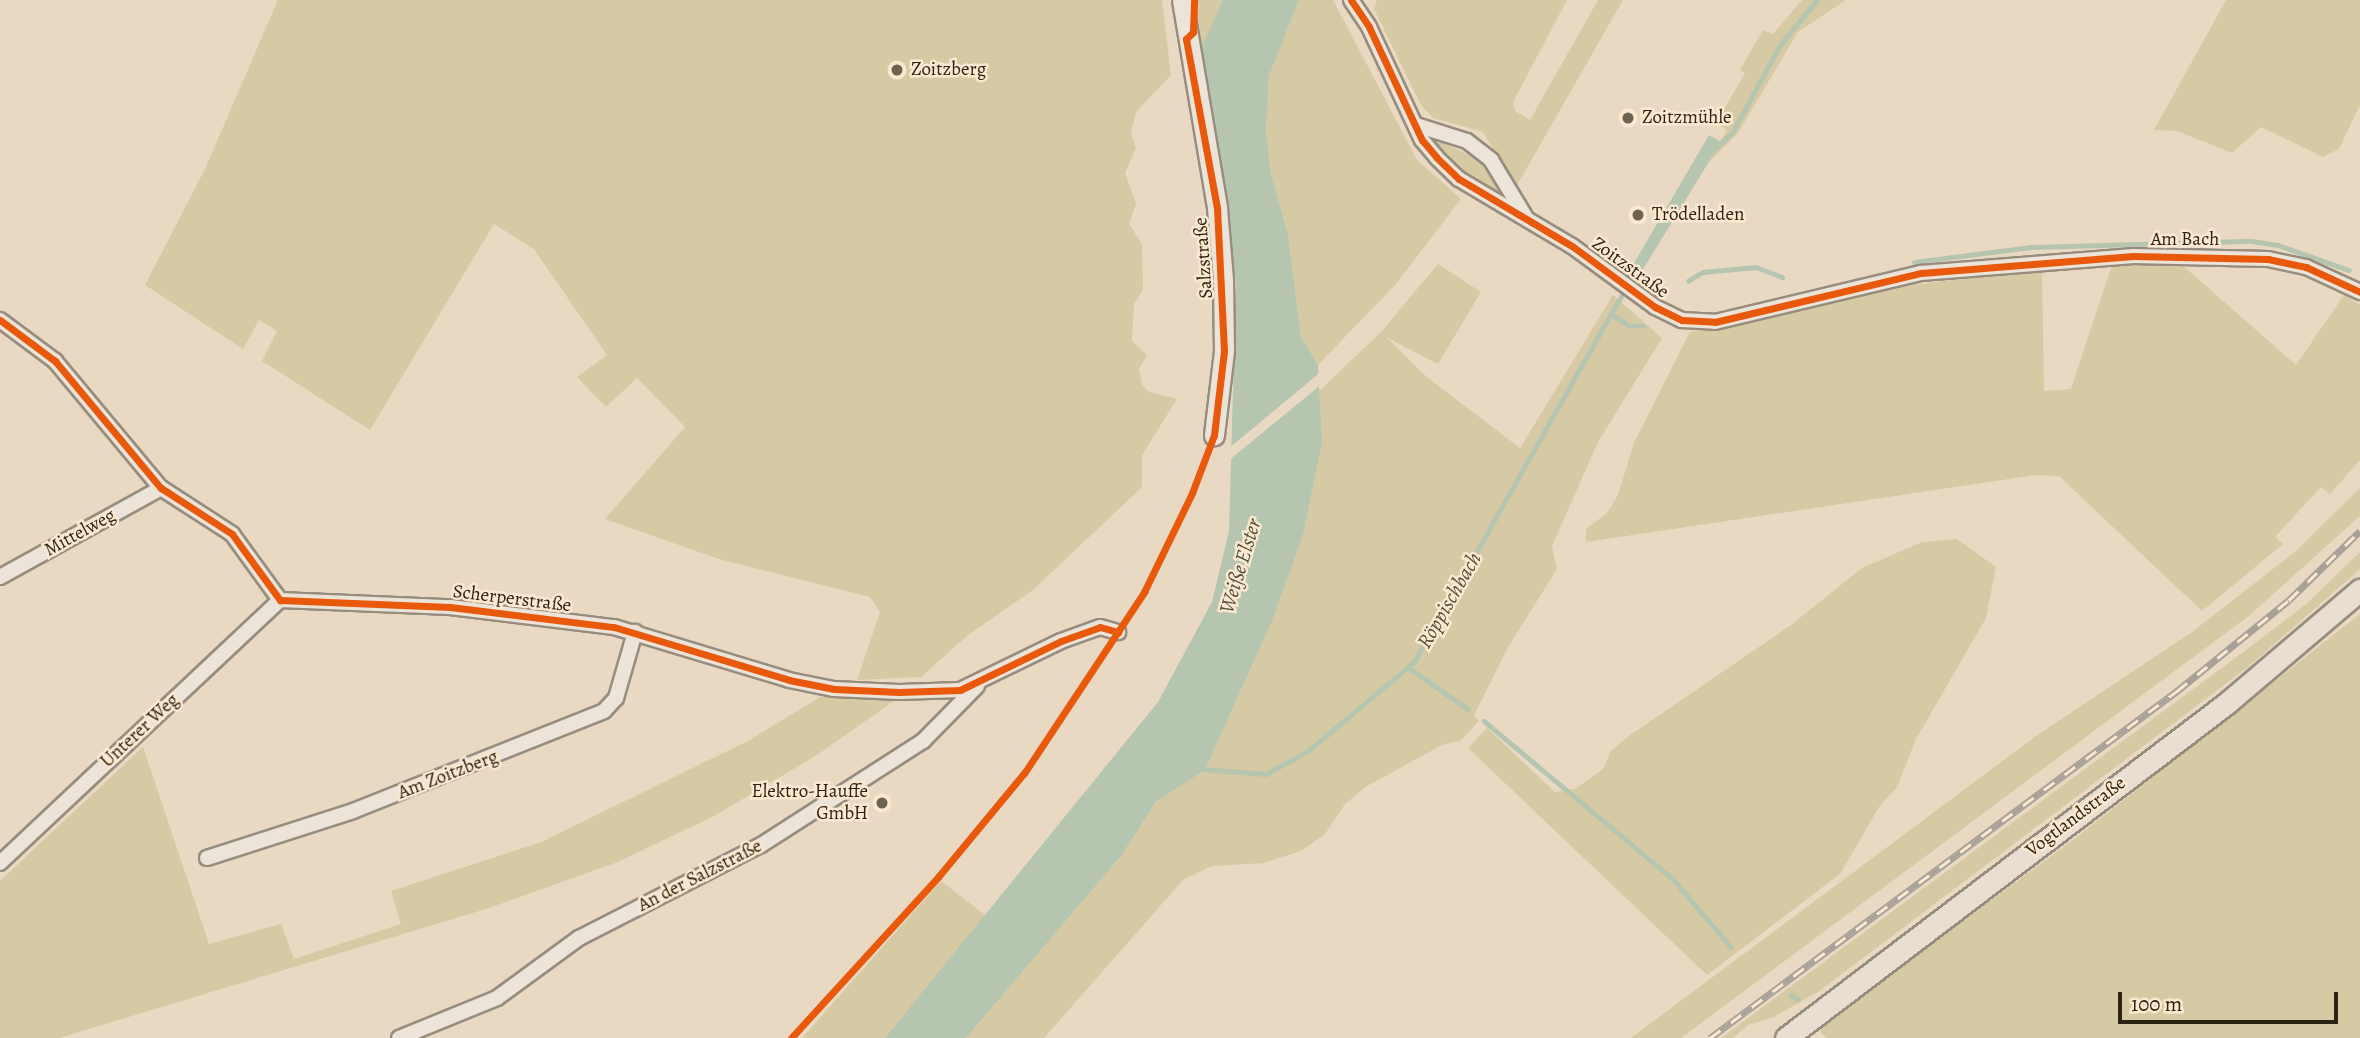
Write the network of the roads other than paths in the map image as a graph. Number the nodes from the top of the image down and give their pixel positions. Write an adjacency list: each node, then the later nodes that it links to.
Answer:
1 (1182, 0): 8 (main road, Salzstraße)
2 (1351, 0): 3 (street, Zoitzstraße)
3 (1416, 125): 4 (street, Zoitzstraße); 4 (street, Zoitzstraße)
4 (1526, 217): 5 (street, Zoitzstraße)
5 (2004, 263): 6 (street, Am Bach)
6 (2360, 292)
7 (0, 320): 9 (street)
8 (1214, 435)
9 (160, 488): 10 (street, Mittelweg); 12 (street)
10 (0, 577)
11 (2360, 590): 19 (main road, Vogtlandstraße)
12 (280, 600): 13 (street, Scherperstraße); 17 (street, Unterer Weg)
13 (635, 632): 15 (street, Scherperstraße); 16 (street, Am Zoitzberg)
14 (1118, 632): 15 (street, Scherperstraße)
15 (981, 682): 18 (street, An der Salzstraße)
16 (207, 858)
17 (0, 863)
18 (399, 1038)
19 (1786, 1038)

